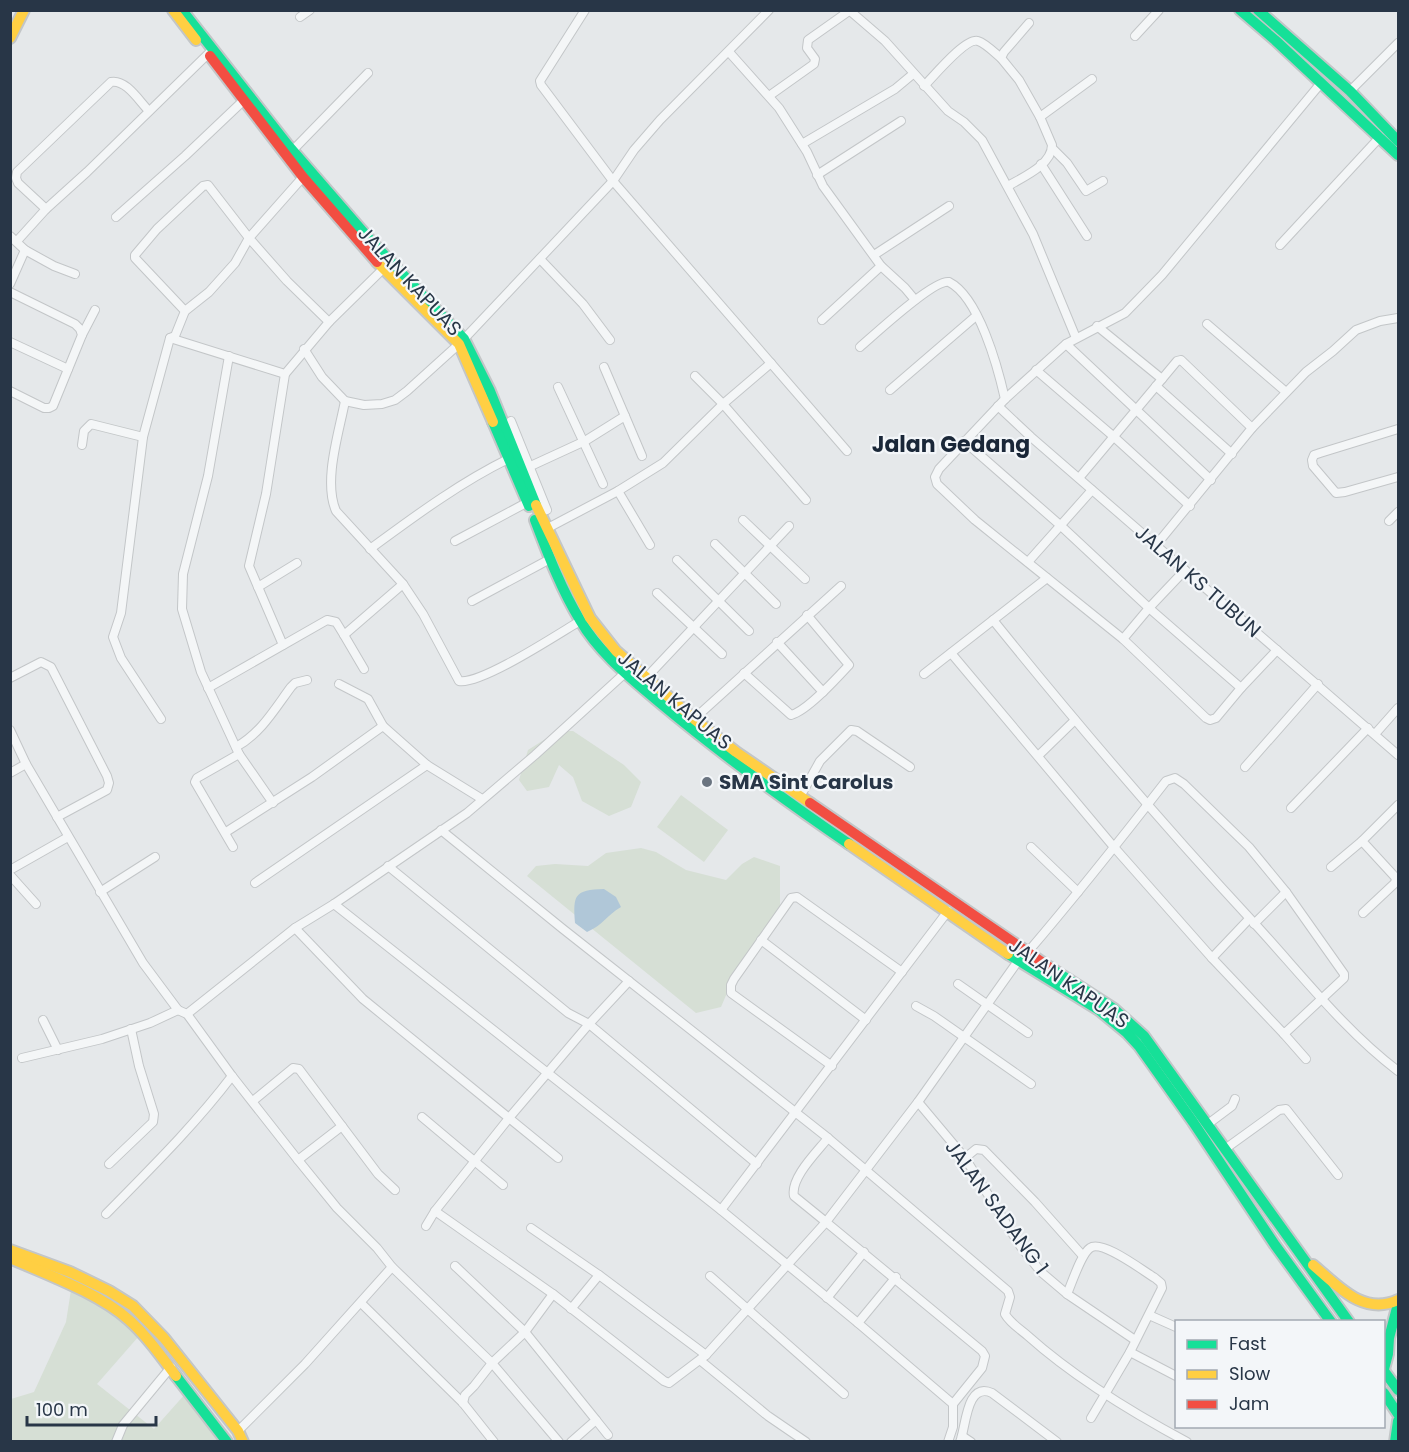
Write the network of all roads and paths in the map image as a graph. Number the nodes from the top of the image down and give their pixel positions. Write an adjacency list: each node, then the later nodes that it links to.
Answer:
1 (24, 10): 12 (street)
2 (173, 10): 18 (street, JALAN KAPUAS)
3 (182, 10): 36 (street, JALAN KAPUAS)
4 (310, 10): 11 (street)
5 (585, 10): 41 (street)
6 (769, 10): 17 (street)
7 (1158, 10): 14 (street)
8 (1240, 10): 24 (street)
9 (1258, 10): 21 (street)
10 (849, 11): 22 (street); 27 (street)
11 (300, 17)
12 (14, 19): 15 (street)
13 (1029, 23): 19 (street)
14 (1135, 36)
15 (10, 38)
16 (1398, 43): 26 (street)
17 (729, 52): 27 (street); 41 (street)
18 (208, 54): 28 (street, JALAN KAPUAS); 29 (street)
19 (1001, 58): 25 (street); 30 (street)
20 (368, 73): 36 (street)
21 (1329, 73): 24 (street); 26 (street)
22 (913, 74): 25 (street); 34 (street)
23 (1092, 79): 30 (street)
24 (1321, 83): 32 (street); 68 (street)
25 (924, 86): 43 (street)
26 (1350, 91): 33 (street)
27 (769, 96): 34 (street)
28 (243, 101): 40 (street, JALAN KAPUAS); 46 (street)
29 (149, 111): 45 (street); 45 (street)
30 (1040, 117): 35 (street)
31 (901, 121): 39 (street)
32 (1380, 137): 37 (street); 51 (street)
33 (1398, 141)
34 (802, 144): 39 (street)
35 (1052, 148): 38 (street); 42 (street)
36 (293, 150): 50 (street, JALAN KAPUAS)
37 (1398, 156)
38 (1041, 164): 43 (street); 47 (street)
39 (817, 176): 53 (street)
40 (303, 177): 48 (street); 50 (street, JALAN KAPUAS)
41 (613, 181): 54 (street); 79 (street)
42 (1103, 181)
43 (1008, 186): 71 (street)
44 (949, 206): 53 (street)
45 (46, 209): 49 (street)
46 (116, 217)
47 (1087, 236)
48 (249, 238): 62 (street); 62 (street); 66 (street)
49 (14, 239): 52 (street)
50 (368, 244): 56 (street, JALAN KAPUAS); 73 (street, JALAN KAPUAS)
51 (1280, 245)
52 (25, 250): 57 (street); 58 (street)
53 (874, 255): 55 (street)
54 (540, 259): 72 (street); 73 (street)
55 (881, 266): 60 (street); 65 (street)
56 (383, 269): 66 (street); 73 (street, JALAN KAPUAS)
57 (75, 274)
58 (10, 284)
59 (10, 292): 69 (street)
60 (915, 300): 63 (street); 76 (street)
61 (95, 310): 69 (street)
62 (185, 311): 70 (street)
63 (976, 316): 88 (street); 91 (street)
64 (1398, 318): 89 (street)
65 (822, 320)
66 (329, 322): 77 (street)
67 (1208, 324): 89 (street)
68 (1097, 326): 71 (street); 85 (street)
69 (82, 335): 81 (street)
70 (170, 338): 78 (street); 101 (street)
71 (1076, 338): 75 (street)
72 (610, 340)
73 (461, 341): 92 (street); 108 (street, JALAN KAPUAS); 109 (street, JALAN KAPUAS)
74 (10, 342): 81 (street)
75 (1066, 344): 82 (street); 95 (street)
76 (860, 347)
77 (304, 349): 83 (street); 92 (street)
78 (229, 356): 83 (street); 169 (street)
79 (771, 363): 93 (street); 105 (street)
80 (604, 367): 96 (street)
81 (68, 369): 90 (street)
82 (1036, 370): 91 (street); 100 (street)
83 (285, 374): 141 (street)
84 (695, 376): 93 (street)
85 (1162, 379): 86 (street); 98 (street)
86 (1156, 386): 95 (street); 106 (street)
87 (558, 387): 102 (street)
88 (890, 390)
89 (1286, 392): 98 (street)
90 (11, 393)
91 (1005, 399): 94 (street)
92 (345, 401): 131 (street)
93 (723, 404): 115 (street); 116 (street)
94 (998, 406): 103 (street); 111 (street, JALAN KS TUBUN)
95 (1136, 411): 100 (street); 112 (street)
96 (625, 416): 102 (street); 107 (street)
97 (512, 421): 109 (street)
98 (1252, 428): 106 (street)
99 (1398, 429): 110 (street)
100 (1113, 436): 111 (street); 118 (street)
101 (143, 437): 104 (street); 173 (street)
102 (585, 441): 109 (street); 113 (street)
103 (964, 441): 123 (street); 134 (street)
104 (82, 445)
105 (847, 451)
106 (1232, 454): 112 (street)
107 (642, 456)
108 (510, 458): 117 (street, JALAN KAPUAS); 131 (street)
109 (526, 468): 119 (street); 125 (street, JALAN KAPUAS)
110 (1398, 477)
111 (1079, 478): 114 (street, JALAN KS TUBUN)
112 (1210, 480): 118 (street)
113 (603, 484)
114 (1092, 490): 123 (street); 128 (street, JALAN KS TUBUN)
115 (618, 491): 125 (street); 129 (street)
116 (806, 500)
117 (528, 502): 126 (street); 132 (street, JALAN KAPUAS)
118 (1190, 506): 128 (street)
119 (547, 510)
120 (1398, 512): 122 (street)
121 (743, 520): 130 (street)
122 (1389, 521)
123 (1060, 525): 134 (street); 147 (street)
124 (789, 526): 130 (street)
125 (546, 529): 165 (street, JALAN KAPUAS)
126 (455, 541)
127 (715, 544): 137 (street)
128 (1157, 544): 136 (street, JALAN KS TUBUN)
129 (650, 545)
130 (771, 545): 137 (street); 139 (street)
131 (370, 549): 140 (street)
132 (550, 559): 145 (street); 150 (street, JALAN KAPUAS)
133 (677, 560): 144 (street)
134 (1028, 562): 138 (street)
135 (297, 563): 141 (street)
136 (1185, 570): 147 (street); 157 (street, JALAN KS TUBUN)
137 (746, 573): 144 (street); 146 (street)
138 (1047, 578): 149 (street); 154 (street)
139 (805, 579)
140 (403, 584): 150 (street); 153 (street)
141 (258, 586): 156 (street)
142 (841, 586): 148 (street)
143 (657, 593): 151 (street)
144 (718, 600): 151 (street); 152 (street)
145 (472, 601)
146 (776, 604)
147 (1149, 608): 154 (street); 170 (street)
148 (807, 615): 155 (street); 171 (street)
149 (993, 620): 158 (street); 175 (street)
150 (580, 621): 161 (street, JALAN KAPUAS)
151 (693, 626): 159 (street); 165 (street)
152 (749, 631)
153 (345, 635): 156 (street); 160 (street)
154 (1123, 639): 170 (street)
155 (777, 642): 162 (street); 171 (street)
156 (283, 645): 169 (street)
157 (1277, 650): 168 (street, JALAN KS TUBUN); 170 (street)
158 (951, 653): 163 (street); 181 (street)
159 (722, 654)
160 (364, 669)
161 (625, 673): 189 (street); 199 (street, JALAN KAPUAS)
162 (744, 673): 171 (street); 174 (street)
163 (924, 674)
164 (10, 678): 194 (street)
165 (646, 678): 174 (street, JALAN KAPUAS)
166 (307, 680): 180 (street)
167 (339, 684): 176 (street)
168 (1318, 684): 177 (street, JALAN KS TUBUN); 186 (street)
169 (208, 688): 180 (street)
170 (1241, 688)
171 (823, 692)
172 (1398, 708): 179 (street)
173 (160, 719)
174 (694, 719): 188 (street, JALAN KAPUAS)
175 (1075, 720): 181 (street); 192 (street)
176 (383, 726): 184 (street); 190 (street)
177 (1368, 728): 179 (street, JALAN KS TUBUN); 193 (street)
178 (10, 730): 183 (street)
179 (1375, 734): 182 (street, JALAN KS TUBUN)
180 (237, 751): 190 (street); 197 (street)
181 (1039, 755): 201 (street)
182 (1398, 755)
183 (26, 764): 187 (street); 194 (street)
184 (427, 765): 189 (street); 209 (street)
185 (910, 766): 188 (street)
186 (1245, 766)
187 (10, 773)
188 (801, 795): 195 (street, JALAN KAPUAS)
189 (482, 799): 196 (street)
190 (273, 803): 197 (street)
191 (1398, 805): 200 (street)
192 (1147, 806): 201 (street); 212 (street); 217 (street)
193 (1291, 807)
194 (57, 818): 198 (street)
195 (848, 829): 199 (street); 220 (street, JALAN KAPUAS)
196 (441, 830): 205 (street); 224 (street)
197 (226, 832): 202 (street)
198 (68, 837): 207 (street); 210 (street)
199 (841, 839): 215 (street, JALAN KAPUAS)
200 (1362, 841): 206 (street); 216 (street)
201 (1113, 846): 211 (street); 221 (street)
202 (233, 847)
203 (1031, 847): 211 (street)
204 (155, 857): 210 (street)
205 (388, 866): 214 (street); 233 (street)
206 (1331, 867)
207 (10, 870)
208 (10, 875): 213 (street)
209 (255, 883)
210 (100, 892): 229 (street)
211 (1078, 892): 220 (street)
212 (1286, 892): 217 (street); 226 (street)
213 (36, 904)
214 (334, 904): 218 (street); 243 (street)
215 (948, 911): 222 (street, JALAN KAPUAS); 223 (street)
216 (1363, 913)
217 (1252, 921): 221 (street); 226 (street)
218 (295, 928): 230 (street); 251 (street)
219 (761, 940): 223 (street); 232 (street); 241 (street)
220 (1027, 953): 252 (street, JALAN KAPUAS)
221 (1212, 958): 236 (street)
222 (1018, 961): 227 (street); 266 (street, JALAN KAPUAS)
223 (902, 972): 232 (street)
224 (629, 981): 233 (street); 249 (street)
225 (958, 984): 227 (street)
226 (1322, 998): 236 (street); 242 (street)
227 (986, 1005): 235 (street); 237 (street)
228 (916, 1006): 237 (street)
229 (177, 1010): 230 (street); 234 (street)
230 (187, 1014): 244 (street)
231 (43, 1020): 238 (street)
232 (867, 1020): 241 (street)
233 (589, 1024): 243 (street); 261 (street)
234 (131, 1029): 238 (street); 260 (street)
235 (1028, 1033)
236 (1284, 1034): 240 (street)
237 (962, 1036): 245 (street); 248 (street)
238 (58, 1050): 239 (street)
239 (22, 1058)
240 (1306, 1059)
241 (832, 1065): 249 (street)
242 (1398, 1071)
243 (549, 1073): 251 (street); 267 (street)
244 (232, 1076): 247 (street); 269 (street)
245 (1031, 1084)
246 (1235, 1099): 252 (street)
247 (253, 1101): 253 (street); 258 (street)
248 (918, 1102): 257 (street, JALAN SADANG 1); 262 (street)
249 (796, 1113): 254 (street); 261 (street)
250 (422, 1117): 259 (street)
251 (509, 1118): 256 (street); 259 (street)
252 (1208, 1124): 255 (street, JALAN KAPUAS)
253 (342, 1126): 258 (street); 265 (street)
254 (828, 1138): 262 (street); 270 (street)
255 (1224, 1149): 263 (street); 266 (street, JALAN KAPUAS)
256 (558, 1158)
257 (965, 1158): 276 (street); 285 (street, JALAN SADANG 1)
258 (298, 1160): 279 (street)
259 (474, 1161): 264 (street); 268 (street)
260 (109, 1164)
261 (757, 1164): 267 (street)
262 (866, 1171): 270 (street); 309 (street)
263 (1338, 1175)
264 (503, 1185)
265 (395, 1190)
266 (1246, 1190): 275 (street, JALAN KAPUAS); 292 (street, JALAN KAPUAS)
267 (721, 1210): 280 (street)
268 (435, 1211): 271 (street); 284 (street)
269 (106, 1214)
270 (826, 1222): 274 (street); 280 (street)
271 (426, 1226)
272 (531, 1228): 281 (street)
273 (10, 1250): 318 (street)
274 (864, 1252): 283 (street); 286 (street)
275 (1301, 1255): 287 (street); 293 (street, JALAN KAPUAS)
276 (1083, 1256): 285 (street); 291 (street)
277 (10, 1258): 304 (street)
278 (455, 1266): 297 (street)
279 (392, 1267): 288 (street); 302 (street)
280 (788, 1267): 286 (street); 290 (street)
281 (599, 1275): 289 (street); 301 (street)
282 (711, 1276): 290 (street)
283 (896, 1277): 294 (street); 312 (street)
284 (553, 1294): 289 (street); 297 (street)
285 (1067, 1294): 298 (street, JALAN SADANG 1)
286 (827, 1298): 294 (street)
287 (1398, 1302): 300 (street)
288 (362, 1303): 311 (street); 318 (street)
289 (571, 1309): 301 (street)
290 (749, 1310): 301 (street); 308 (street)
291 (1149, 1315): 295 (street); 298 (street)
292 (1330, 1320)
293 (1348, 1320)
294 (858, 1323): 312 (street)
295 (1175, 1327)
296 (1398, 1329): 300 (street)
297 (525, 1332): 302 (street); 315 (street)
298 (1135, 1340): 299 (street)
299 (1131, 1352): 306 (street); 309 (street)
300 (1388, 1354): 303 (street)
301 (703, 1358): 325 (street)
302 (492, 1363): 311 (street); 323 (street)
303 (1385, 1364)
304 (171, 1367): 320 (street); 321 (street)
305 (1385, 1373): 307 (street)
306 (1175, 1375)
307 (1398, 1390)
308 (844, 1394)
309 (1107, 1394): 314 (street); 329 (street)
310 (1385, 1396): 313 (street)
311 (463, 1403): 322 (street)
312 (953, 1404): 326 (street)
313 (1398, 1414)
314 (1091, 1418)
315 (596, 1420): 317 (street); 324 (street)
316 (1398, 1421): 330 (street)
317 (609, 1435)
318 (240, 1436)
319 (961, 1439): 327 (street); 328 (street)
320 (116, 1442)
321 (227, 1442)
322 (494, 1442)
323 (559, 1442)
324 (571, 1442)
325 (806, 1442)
326 (948, 1442)
327 (971, 1442)
328 (1058, 1442)
329 (1187, 1442)
330 (1395, 1442)

